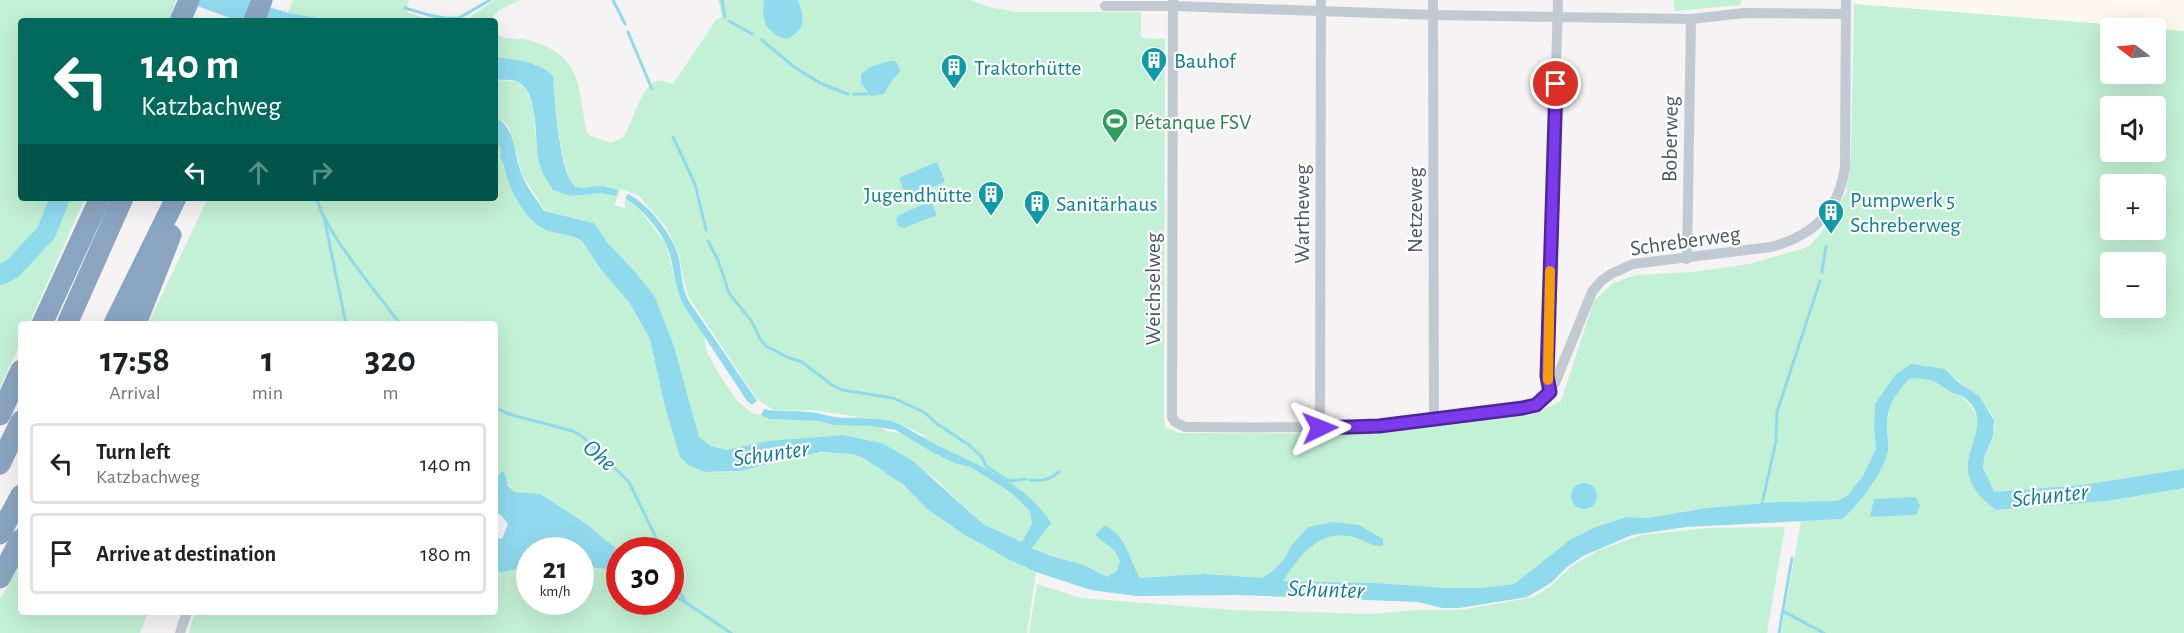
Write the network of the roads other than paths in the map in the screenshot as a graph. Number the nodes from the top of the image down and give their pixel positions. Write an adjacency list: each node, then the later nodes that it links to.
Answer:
1 (189, 0): 13 (highway)
2 (204, 0): 14 (highway)
3 (262, 0): 15 (highway)
4 (1433, 0): 11 (street, Netzeweg)
5 (1558, 0): 12 (street)
6 (1846, 0): 10 (street, Schreberweg)
7 (1173, 3): 8 (street); 9 (street); 33 (street, Weichselweg)
8 (1321, 5): 11 (street); 33 (street, Wartheweg)
9 (1105, 6)
10 (1846, 14): 16 (street); 21 (street, Schreberweg)
11 (1433, 15): 12 (street); 31 (street, Netzeweg)
12 (1558, 16): 16 (street); 28 (street)
13 (181, 18)
14 (196, 18)
15 (255, 18)
16 (1691, 19): 21 (street, Boberweg)
17 (99, 201): 22 (highway)
18 (122, 201): 23 (highway)
19 (175, 201): 24 (highway)
20 (184, 201): 25 (highway)
21 (1687, 259): 28 (street, Schreberweg)
22 (43, 321)
23 (68, 321)
24 (115, 321)
25 (137, 321)
26 (18, 376): 29 (highway)
27 (18, 377): 30 (highway)
28 (1550, 392): 31 (street)
29 (0, 407)
30 (0, 415)
31 (1434, 420): 33 (street)
32 (18, 427): 34 (highway)
33 (1320, 428)
34 (0, 464)
35 (18, 501): 36 (highway)
36 (0, 534)
37 (18, 545): 38 (highway)
38 (0, 578)
39 (186, 615): 40 (street)
40 (180, 633)

